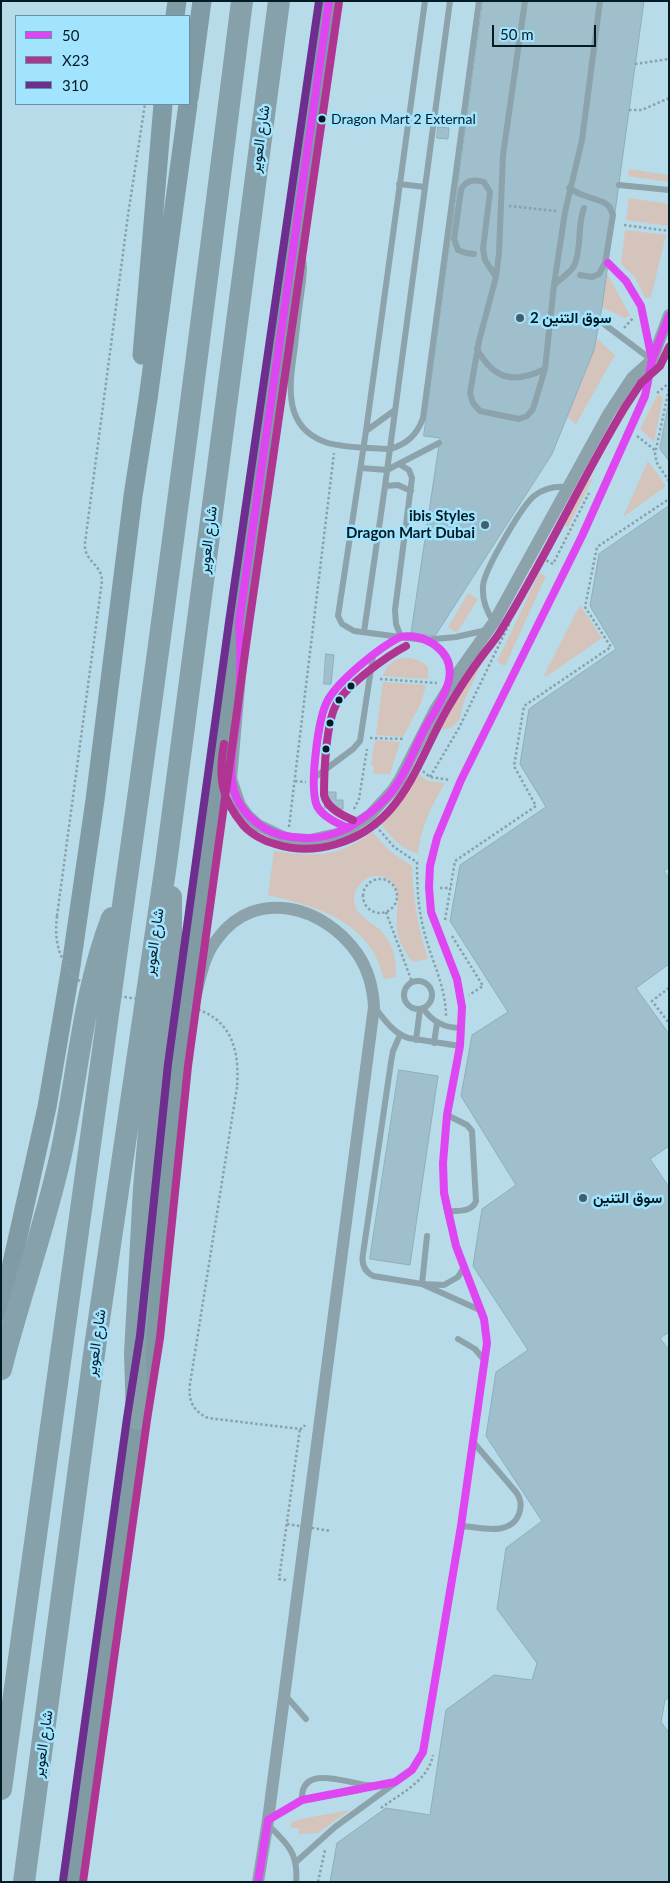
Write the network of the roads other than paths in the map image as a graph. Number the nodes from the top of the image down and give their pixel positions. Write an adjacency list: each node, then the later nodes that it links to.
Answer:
1 (177, 1): 11 (main road)
2 (202, 1): 12 (main road)
3 (242, 1): 54 (highway)
4 (278, 1): 53 (highway, شارع العوير)
5 (329, 1): 21 (main road)
6 (424, 1): 15 (lane)
7 (450, 1): 17 (lane)
8 (479, 1): 36 (lane)
9 (525, 1): 25 (lane)
10 (600, 1): 18 (lane)
11 (175, 15)
12 (190, 91)
13 (164, 105): 43 (main road)
14 (188, 105): 43 (main road)
15 (399, 184): 17 (lane); 33 (lane)
16 (619, 185): 19 (lane)
17 (424, 187): 32 (lane)
18 (570, 188): 24 (lane); 26 (lane)
19 (669, 190)
20 (584, 208): 26 (lane)
21 (298, 227): 35 (lane); 44 (main road)
22 (474, 254): 25 (lane)
23 (608, 263): 30 (lane)
24 (580, 274)
25 (496, 277): 29 (lane)
26 (554, 285): 31 (lane)
27 (669, 315): 30 (street)
28 (600, 321): 30 (lane)
29 (477, 349): 31 (lane); 31 (lane)
30 (652, 360): 41 (street); 58 (lane)
31 (545, 369)
32 (395, 410): 33 (lane); 36 (lane)
33 (366, 431): 35 (lane)
34 (439, 443): 37 (lane)
35 (363, 448): 36 (lane); 38 (lane)
36 (390, 449): 39 (lane)
37 (399, 464): 39 (lane); 42 (lane)
38 (360, 468): 39 (lane); 46 (lane)
39 (388, 470): 40 (lane)
40 (385, 486): 42 (lane); 46 (lane)
41 (567, 487): 45 (street); 45 (lane)
42 (411, 491): 47 (lane)
43 (133, 496): 70 (main road)
44 (239, 623): 52 (street); 63 (main road)
45 (492, 626): 48 (lane); 50 (street)
46 (364, 632): 47 (lane)
47 (401, 637): 48 (lane); 49 (lane)
48 (424, 640): 50 (lane)
49 (373, 656): 51 (lane); 51 (lane)
50 (447, 688): 52 (street)
51 (314, 778): 52 (lane)
52 (344, 827)
53 (166, 864): 74 (highway); 85 (highway, شارع العوير)
54 (126, 887): 73 (highway); 81 (highway)
55 (374, 1007): 59 (lane); 63 (street); 77 (street)
56 (421, 1009): 56 (lane); 57 (lane); 60 (lane)
57 (437, 1023): 58 (lane); 61 (lane)
58 (461, 1028): 62 (lane)
59 (400, 1035): 60 (lane); 68 (lane)
60 (416, 1040): 61 (lane)
61 (434, 1043): 62 (lane)
62 (460, 1046): 64 (lane)
63 (178, 1065): 74 (main road)
64 (447, 1115): 65 (lane); 65 (lane)
65 (447, 1212): 67 (lane)
66 (428, 1236): 68 (lane)
67 (464, 1267): 68 (lane); 69 (lane)
68 (422, 1284): 69 (lane)
69 (482, 1311): 72 (lane)
70 (1, 1312)
71 (458, 1339): 72 (lane)
72 (485, 1361): 75 (lane)
73 (1, 1369)
74 (137, 1419): 86 (main road)
75 (474, 1442): 76 (lane); 76 (lane)
76 (461, 1526): 79 (lane)
77 (285, 1694): 78 (lane); 83 (street)
78 (306, 1719)
79 (395, 1782): 80 (lane); 84 (lane)
80 (376, 1785): 82 (lane); 82 (lane)
81 (1, 1789)
82 (302, 1800): 83 (lane)
83 (268, 1822): 84 (lane); 87 (street)
84 (296, 1862): 88 (lane)
85 (24, 1882)
86 (73, 1882)
87 (258, 1882)
88 (296, 1882)

